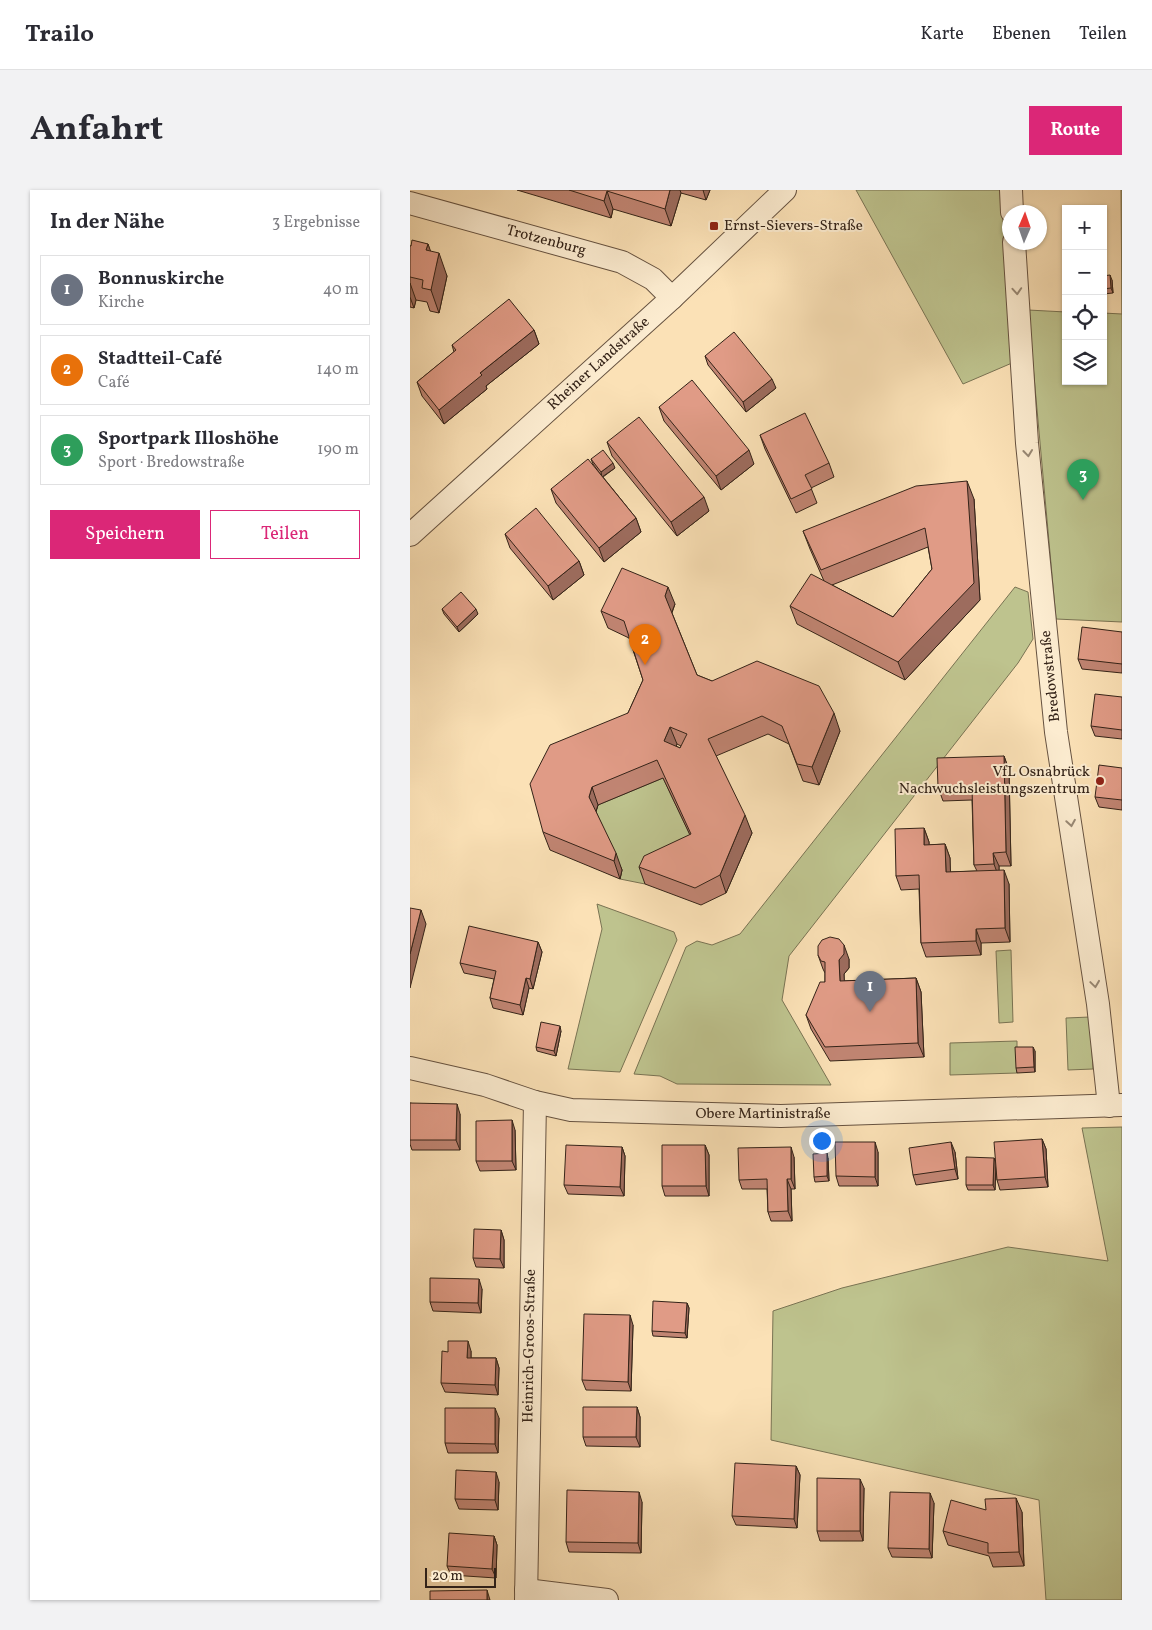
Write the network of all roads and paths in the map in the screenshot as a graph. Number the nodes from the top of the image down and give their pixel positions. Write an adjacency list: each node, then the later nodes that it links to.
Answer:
1 (785, 190): 6 (street, Rheiner Landstraße)
2 (1011, 190): 4 (street)
3 (410, 203): 6 (street, Trotzenburg)
4 (1012, 205)
5 (1015, 250): 10 (street, Bredowstraße, one-way to 10)
6 (672, 298): 7 (street, Rheiner Landstraße)
7 (410, 535)
8 (410, 1068): 9 (street, Obere Martinistraße)
9 (535, 1102): 10 (street, Obere Martinistraße); 11 (street, Heinrich-Groos-Straße)
10 (1116, 1106)
11 (526, 1595): 12 (street, Heinrich-Groos-Straße)
12 (606, 1600)

